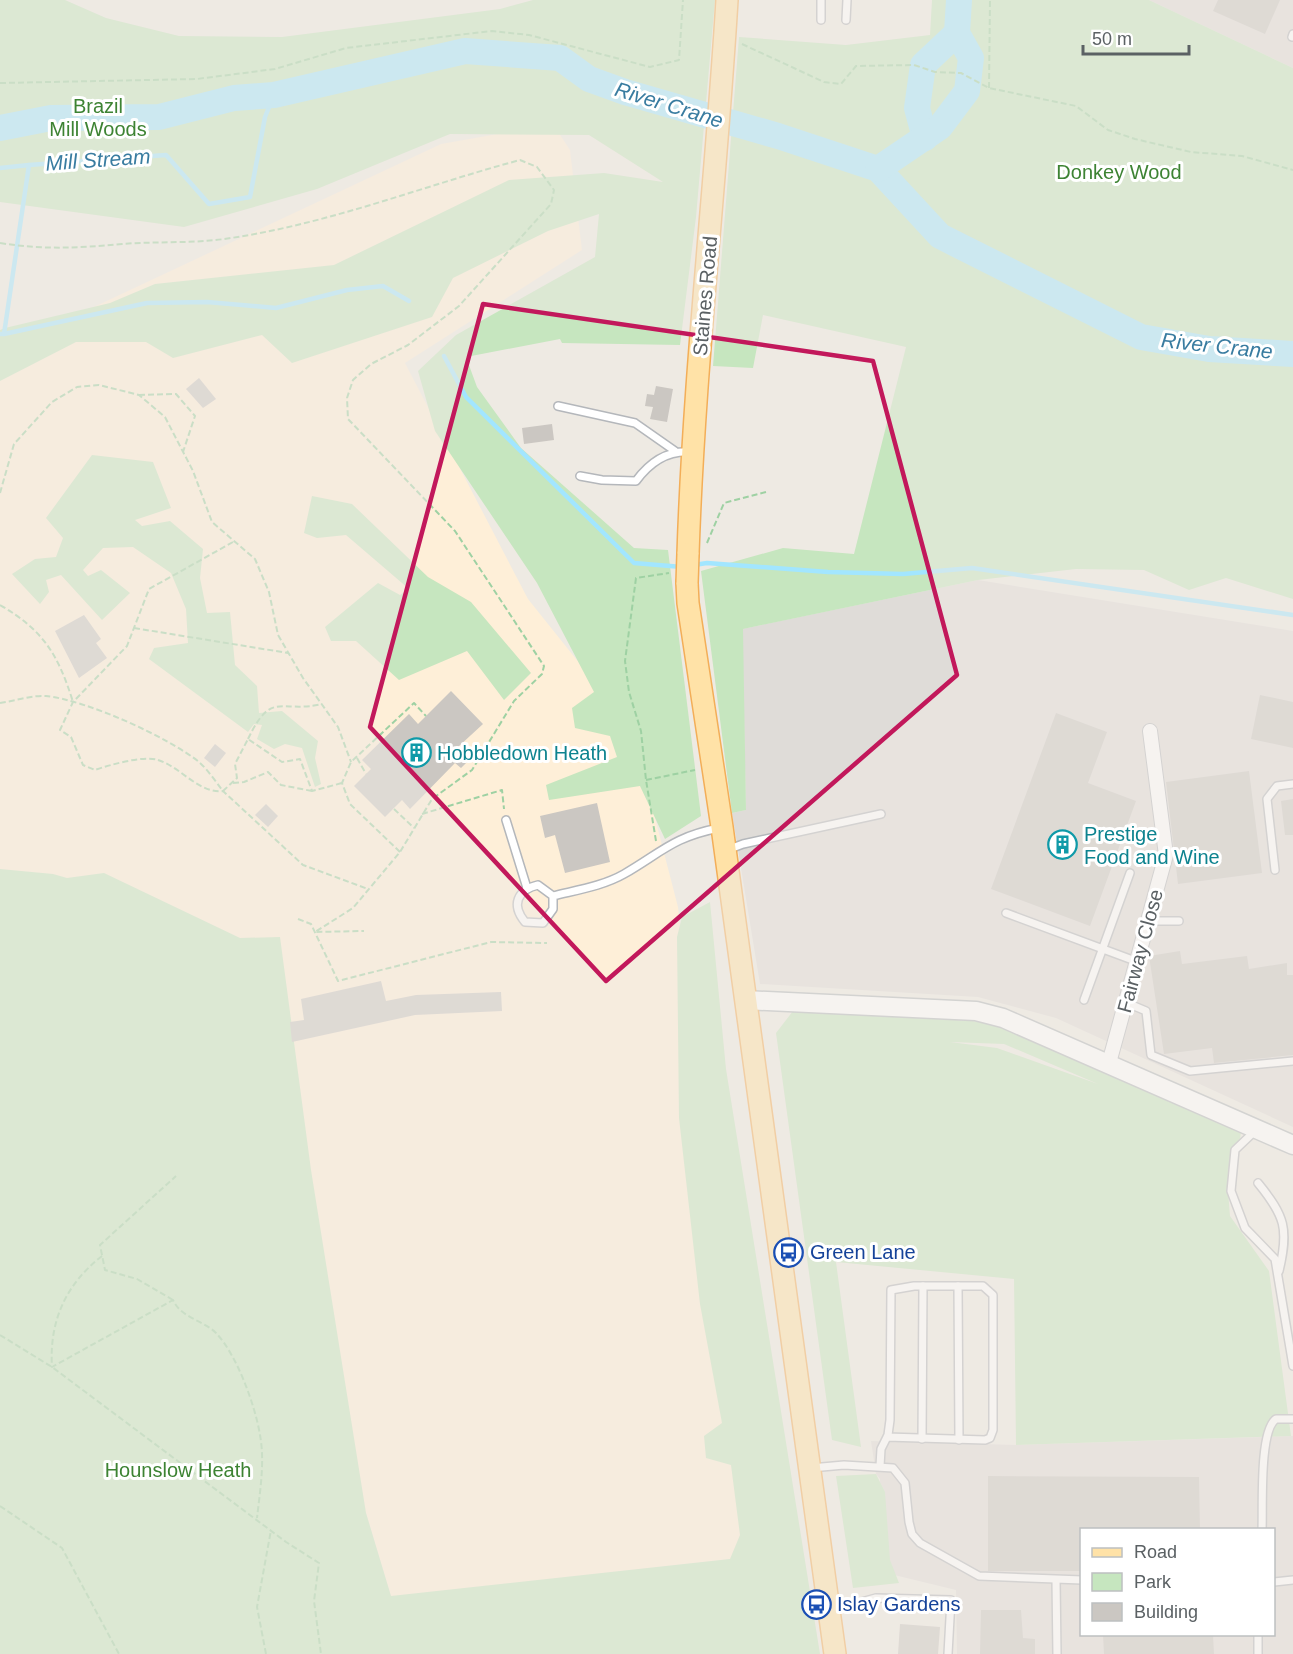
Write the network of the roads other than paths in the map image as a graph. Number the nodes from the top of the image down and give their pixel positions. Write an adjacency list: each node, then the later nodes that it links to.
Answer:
1 (727, 0): 7 (main road, Staines Road)
2 (822, 0): 4 (lane)
3 (847, 0): 5 (lane)
4 (820, 20)
5 (846, 20)
6 (558, 406): 7 (lane)
7 (683, 451): 8 (lane); 13 (main road, Staines Road)
8 (580, 476)
9 (1150, 731): 20 (street, Fairway Close)
10 (1293, 784): 15 (lane)
11 (881, 814): 14 (lane)
12 (506, 820): 17 (lane)
13 (722, 827): 14 (main road, Staines Road); 18 (lane)
14 (725, 851): 24 (main road, Staines Road)
15 (1275, 870)
16 (1131, 873): 22 (lane)
17 (527, 888): 18 (lane); 18 (lane)
18 (553, 896)
19 (1006, 913): 22 (lane)
20 (1148, 921): 21 (lane); 23 (street, Fairway Close)
21 (1179, 921)
22 (1102, 949): 23 (lane); 25 (lane)
23 (1138, 962): 26 (street, Fairway Close)
24 (745, 1000): 28 (street); 41 (main road, Staines Road)
25 (1084, 1000)
26 (1127, 1003): 27 (lane); 28 (street, Fairway Close)
27 (1293, 1061)
28 (1109, 1063): 29 (street)
29 (1258, 1129): 30 (street); 32 (lane)
30 (1293, 1144)
31 (1258, 1183): 32 (lane)
32 (1278, 1273): 35 (lane)
33 (923, 1286): 34 (lane); 37 (lane); 38 (lane)
34 (958, 1286): 39 (lane); 39 (lane)
35 (1293, 1366)
36 (1293, 1419): 42 (lane)
37 (887, 1437): 38 (lane); 40 (lane)
38 (922, 1439): 39 (lane)
39 (959, 1440)
40 (880, 1466): 41 (lane); 43 (lane)
41 (809, 1468): 47 (main road, Staines Road)
42 (1263, 1528)
43 (1056, 1580): 45 (lane); 51 (lane)
44 (1293, 1580): 46 (lane)
45 (1080, 1581)
46 (1275, 1582)
47 (829, 1610): 49 (main road, Staines Road); 50 (lane)
48 (1258, 1636): 52 (lane)
49 (835, 1654)
50 (948, 1654)
51 (1057, 1654)
52 (1258, 1654)

